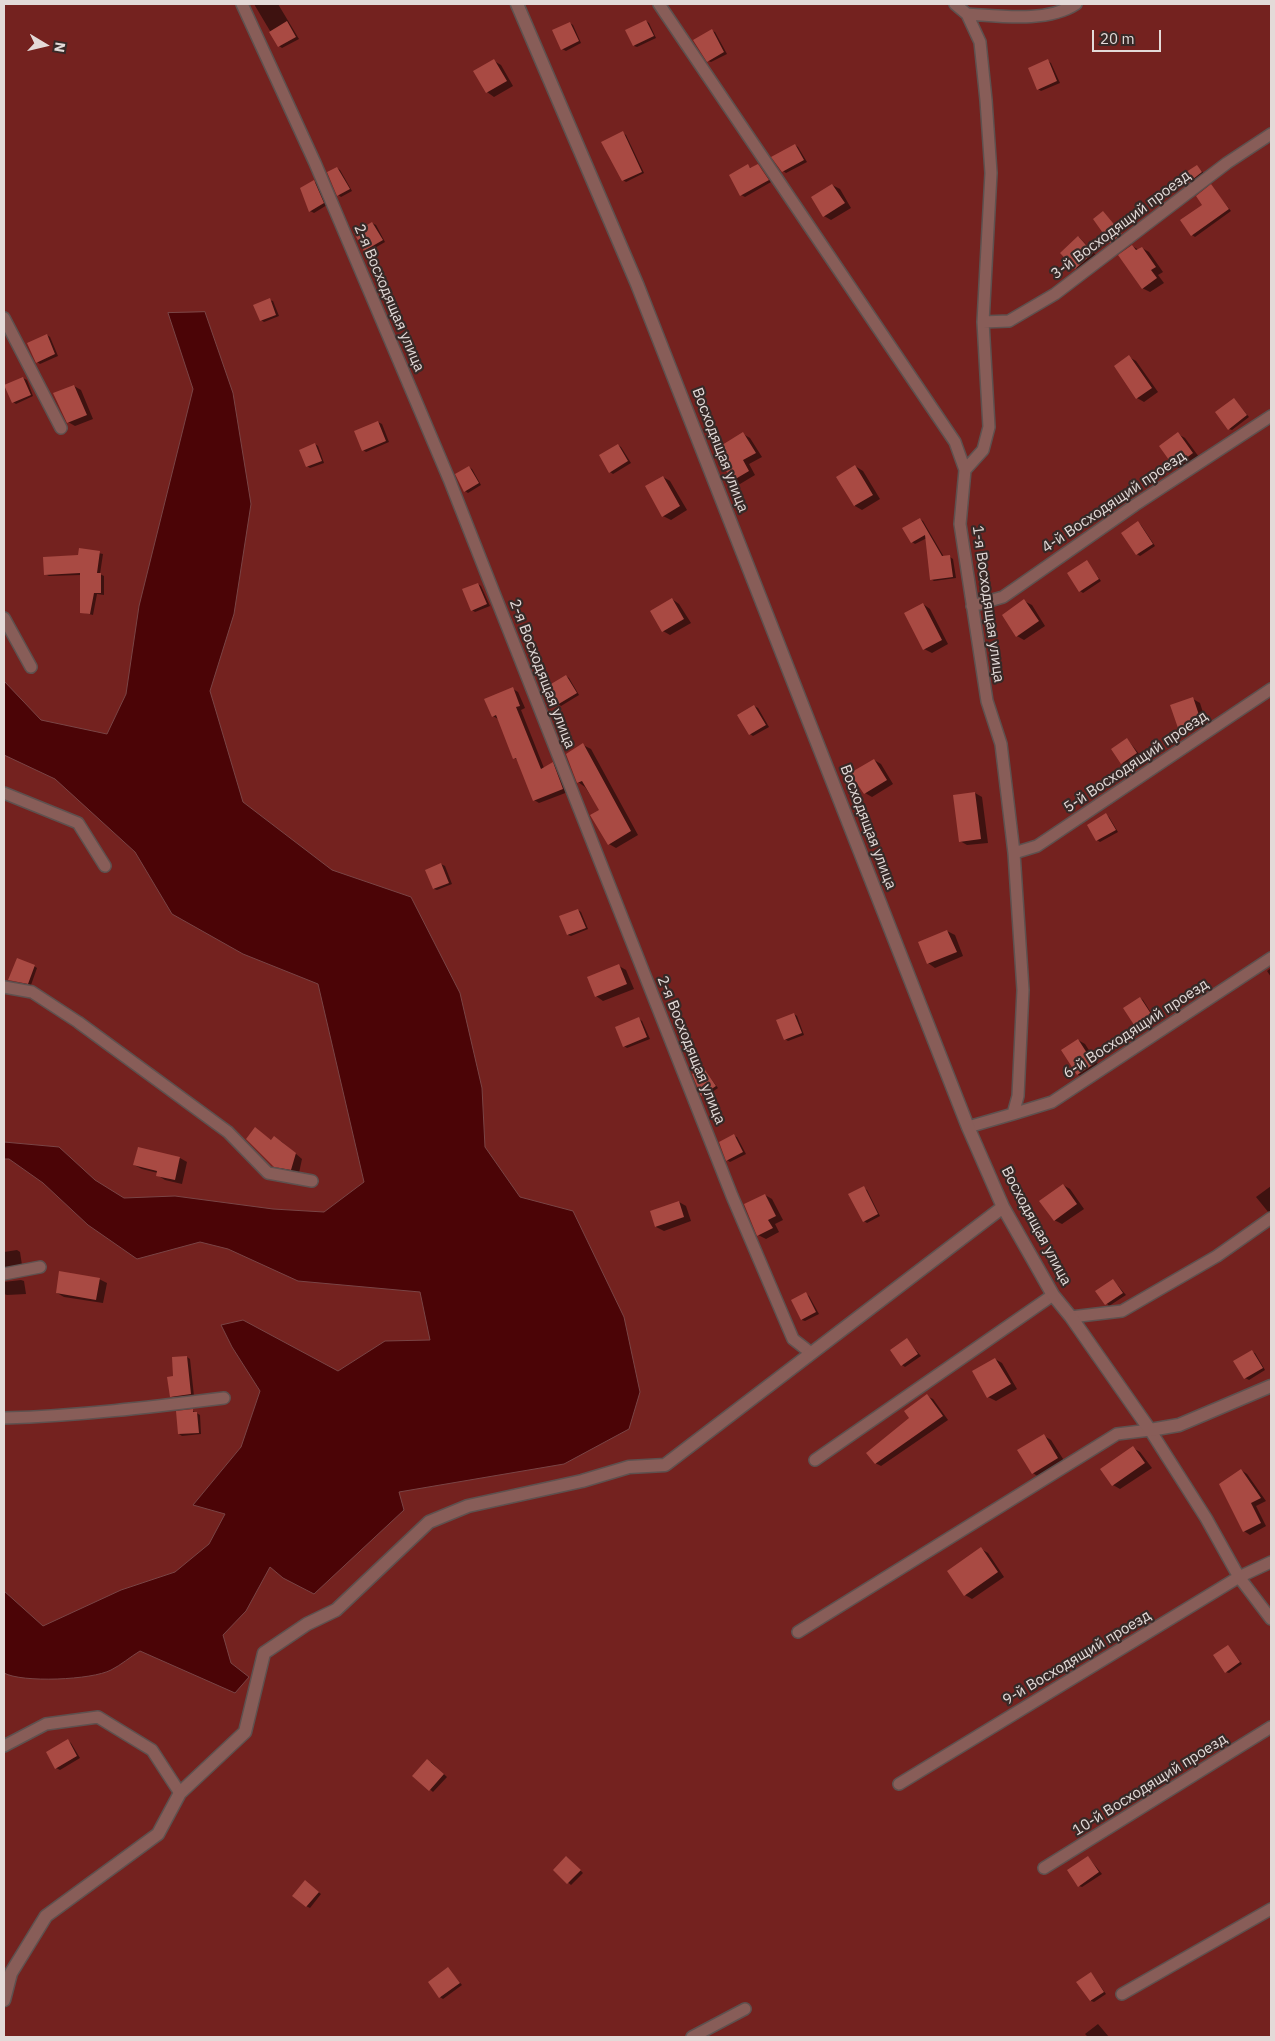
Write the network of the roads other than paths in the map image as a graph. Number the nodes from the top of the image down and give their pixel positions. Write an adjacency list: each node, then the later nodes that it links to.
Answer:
1 (242, 4): 31 (lane, 2-я Восходящая улица)
2 (517, 4): 23 (street, Восходящая улица)
3 (659, 4): 12 (lane)
4 (955, 4): 6 (lane)
5 (1076, 4): 6 (lane)
6 (967, 14): 9 (lane)
7 (1271, 134): 9 (lane, 3-й Восходящий проезд)
8 (4, 318): 11 (lane)
9 (983, 322): 12 (lane)
10 (1271, 416): 13 (lane, 4-й Восходящий проезд)
11 (61, 428)
12 (965, 470): 13 (lane, 1-я Восходящая улица)
13 (972, 606): 18 (lane, 1-я Восходящая улица)
14 (4, 618): 15 (lane)
15 (31, 667)
16 (1271, 689): 18 (lane, 5-й Восходящий проезд)
17 (4, 793): 19 (lane)
18 (1014, 853): 22 (lane, 1-я Восходящая улица)
19 (105, 866)
20 (1271, 958): 22 (lane, 6-й Восходящий проезд)
21 (4, 987): 24 (lane)
22 (1013, 1114): 23 (lane)
23 (968, 1126): 25 (street, Восходящая улица)
24 (312, 1181)
25 (1003, 1207): 29 (street, Восходящая улица); 31 (street)
26 (1271, 1218): 30 (lane)
27 (40, 1268): 28 (lane)
28 (4, 1274)
29 (1053, 1295): 30 (street, Восходящая улица); 36 (lane)
30 (1071, 1317): 35 (street, Восходящая улица)
31 (811, 1353): 44 (street)
32 (1271, 1386): 35 (street)
33 (224, 1398): 34 (lane)
34 (4, 1418)
35 (1150, 1430): 38 (lane, Восходящая улица); 40 (lane)
36 (815, 1460)
37 (1271, 1562): 38 (lane, 9-й Восходящий проезд)
38 (1239, 1577): 39 (lane, Восходящая улица); 43 (lane, 9-й Восходящий проезд)
39 (1271, 1619)
40 (798, 1632)
41 (1271, 1727): 45 (lane, 10-й Восходящий проезд)
42 (4, 1746): 44 (lane)
43 (899, 1784)
44 (180, 1793): 48 (street)
45 (1044, 1868)
46 (1271, 1909): 47 (lane)
47 (1122, 1994)
48 (4, 2000)
49 (745, 2009): 50 (lane)
50 (692, 2037)

